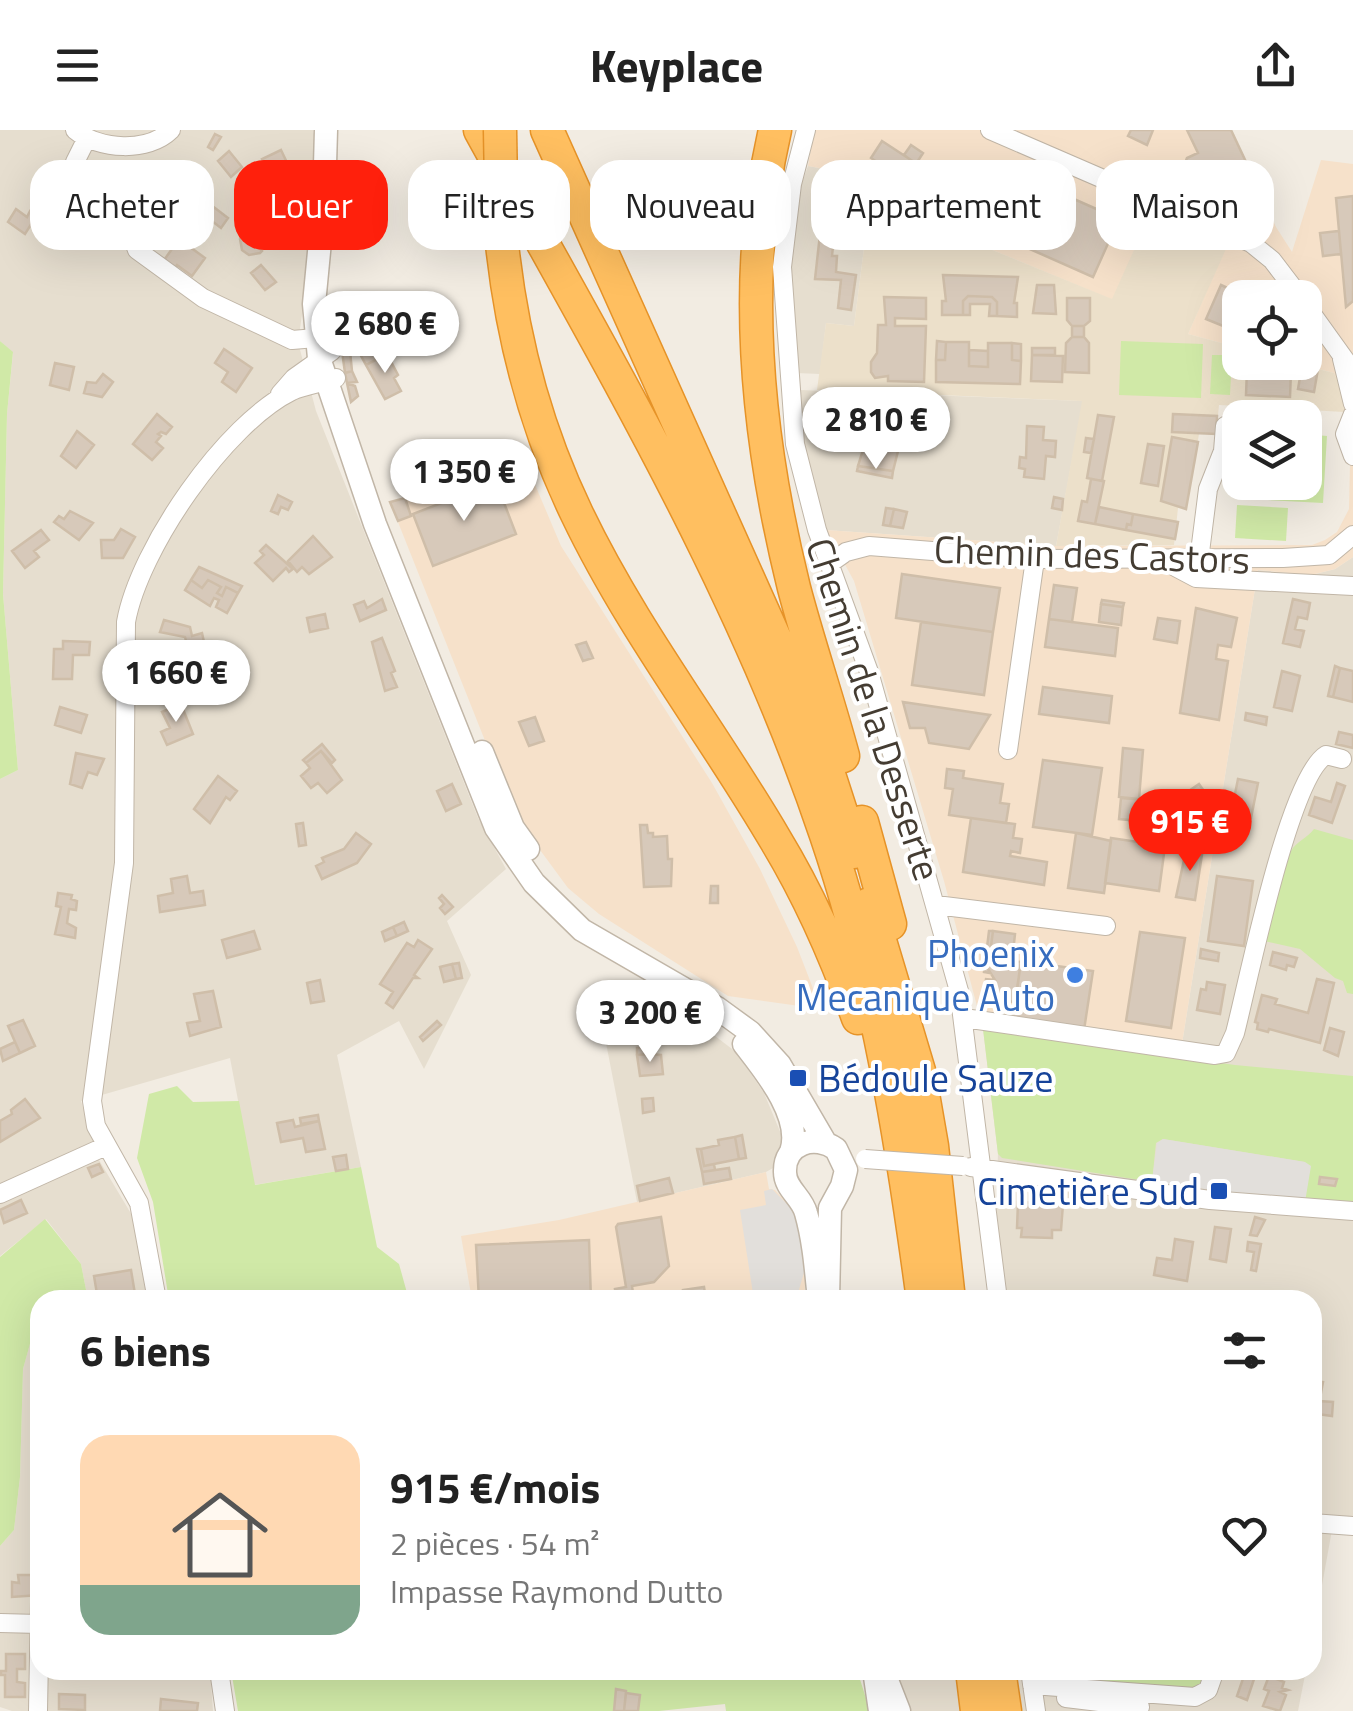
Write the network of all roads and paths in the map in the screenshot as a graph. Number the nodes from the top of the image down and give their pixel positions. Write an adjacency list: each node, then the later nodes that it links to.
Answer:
1 (170, 130): 10 (street)
2 (326, 130): 14 (street)
3 (338, 130): 14 (street)
4 (480, 130): 48 (highway)
5 (500, 130): 47 (highway, bridge)
6 (547, 130): 34 (highway)
7 (775, 130): 34 (highway)
8 (806, 130): 26 (street, Chemin de la Desserte)
9 (990, 130): 11 (street)
10 (81, 134): 14 (street)
11 (1012, 134): 12 (street)
12 (1287, 280)
13 (1322, 328): 15 (street)
14 (322, 349): 16 (street); 18 (street)
15 (1348, 365): 17 (street)
16 (331, 380): 18 (street); 32 (street)
17 (1353, 404)
18 (263, 413): 36 (street)
19 (1353, 414): 21 (street)
20 (1222, 456): 25 (street)
21 (1353, 456)
22 (1353, 535): 25 (street, Chemin des Castors)
23 (1034, 559): 24 (street, Chemin des Castors); 26 (street, Chemin des Castors); 28 (street)
24 (1162, 559): 25 (street, Chemin des Castors); 27 (street)
25 (1199, 560)
26 (830, 564): 30 (street, Chemin de la Desserte)
27 (1353, 586)
28 (1008, 750)
29 (1342, 759): 33 (street)
30 (936, 905): 31 (street); 33 (street, Chemin de la Desserte)
31 (1106, 926)
32 (702, 1000): 35 (street); 37 (street)
33 (964, 1018): 39 (street, Chemin de la Desserte)
34 (919, 1071): 49 (highway)
35 (830, 1145): 37 (street); 38 (street); 40 (street)
36 (106, 1146): 41 (street); 44 (street)
37 (791, 1152): 42 (street)
38 (865, 1158): 39 (street, bridge); 40 (street)
39 (973, 1167): 43 (street); 50 (street, Chemin de la Desserte)
40 (841, 1185): 42 (street); 46 (street)
41 (0, 1194)
42 (798, 1197): 45 (street)
43 (1353, 1212)
44 (156, 1290)
45 (818, 1290)
46 (828, 1290)
47 (918, 1290)
48 (919, 1290)
49 (948, 1290)
50 (996, 1290)
51 (1322, 1524): 52 (street)
52 (1353, 1526)
53 (0, 1623): 54 (street)
54 (30, 1624)
55 (38, 1680): 64 (street)
56 (220, 1680): 65 (street)
57 (875, 1680): 66 (street)
58 (887, 1680): 67 (street)
59 (973, 1680): 68 (highway)
60 (1000, 1680): 69 (highway)
61 (1212, 1680): 62 (street)
62 (1033, 1690): 63 (street)
63 (1140, 1707)
64 (38, 1711)
65 (225, 1711)
66 (880, 1711)
67 (899, 1711)
68 (977, 1711)
69 (1005, 1711)

